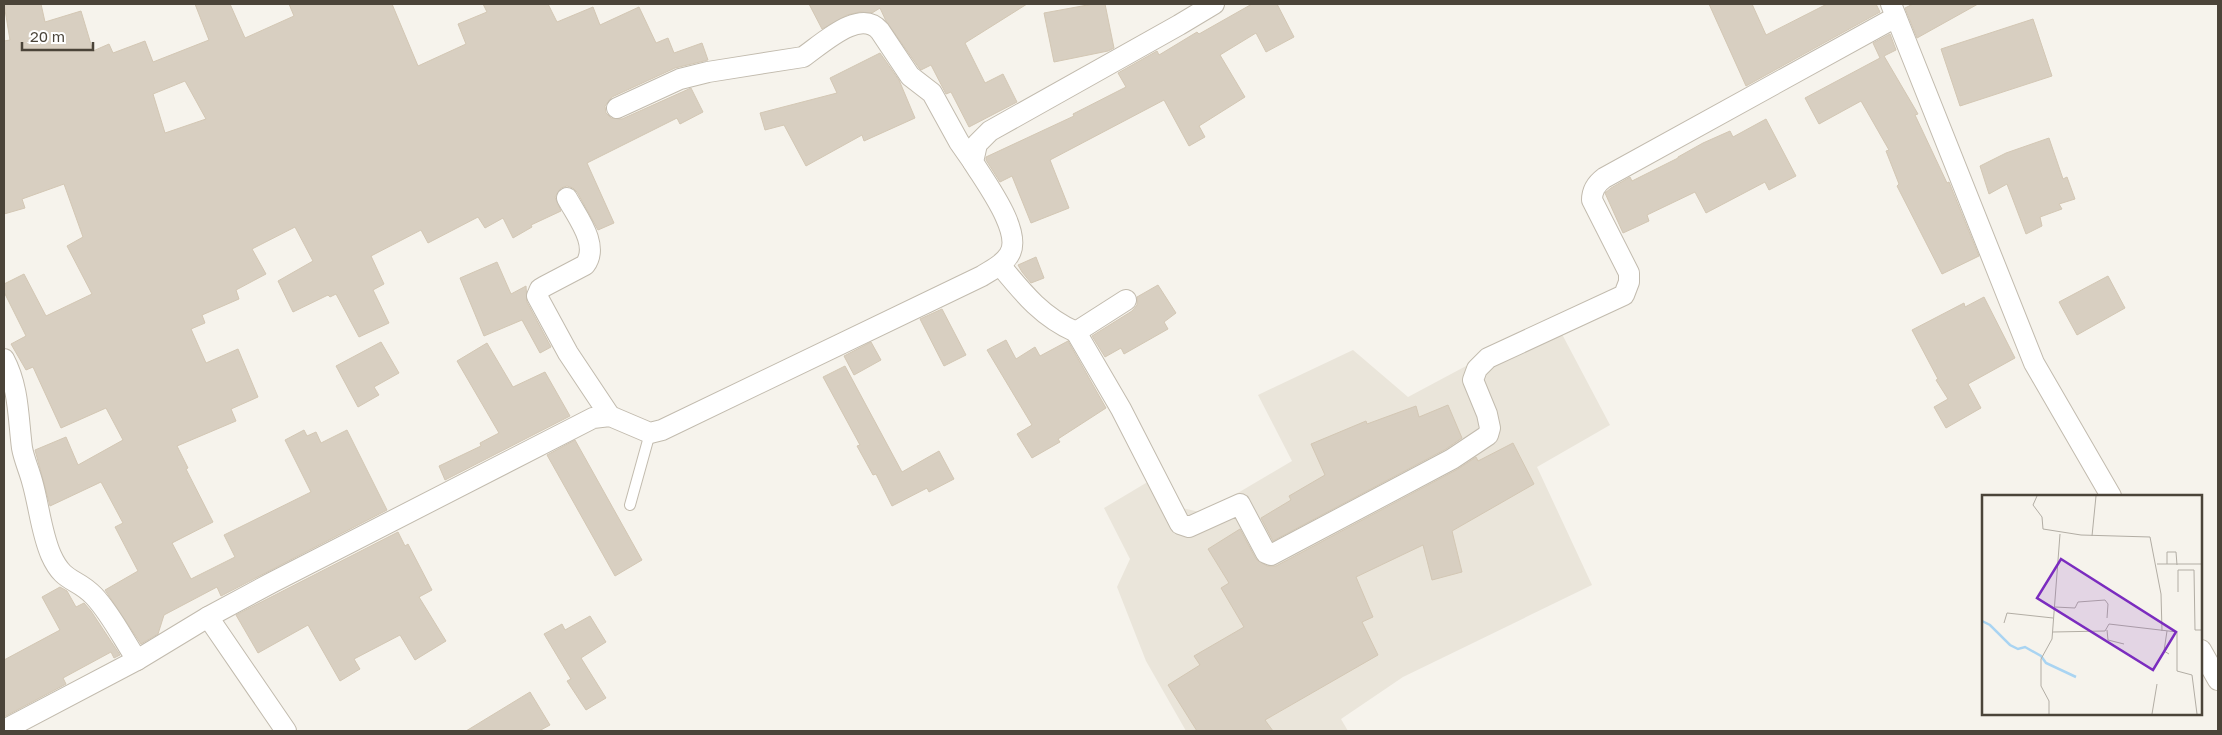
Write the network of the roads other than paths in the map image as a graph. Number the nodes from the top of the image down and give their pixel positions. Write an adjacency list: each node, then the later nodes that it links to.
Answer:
1 (1214, 4): 4 (street)
2 (1894, 10): 8 (street); 12 (street)
3 (617, 108): 4 (street)
4 (973, 162): 6 (street)
5 (567, 198): 10 (street)
6 (1000, 265): 8 (street); 11 (street)
7 (1126, 300): 8 (street)
8 (1076, 332)
9 (4, 359): 16 (street)
10 (610, 416): 11 (street); 14 (street)
11 (650, 433): 13 (lane)
12 (2110, 495)
13 (630, 505)
14 (208, 617): 16 (street); 19 (street)
15 (2202, 652): 17 (street)
16 (137, 660): 18 (street)
17 (2218, 680)
18 (4, 730)
19 (286, 731)

